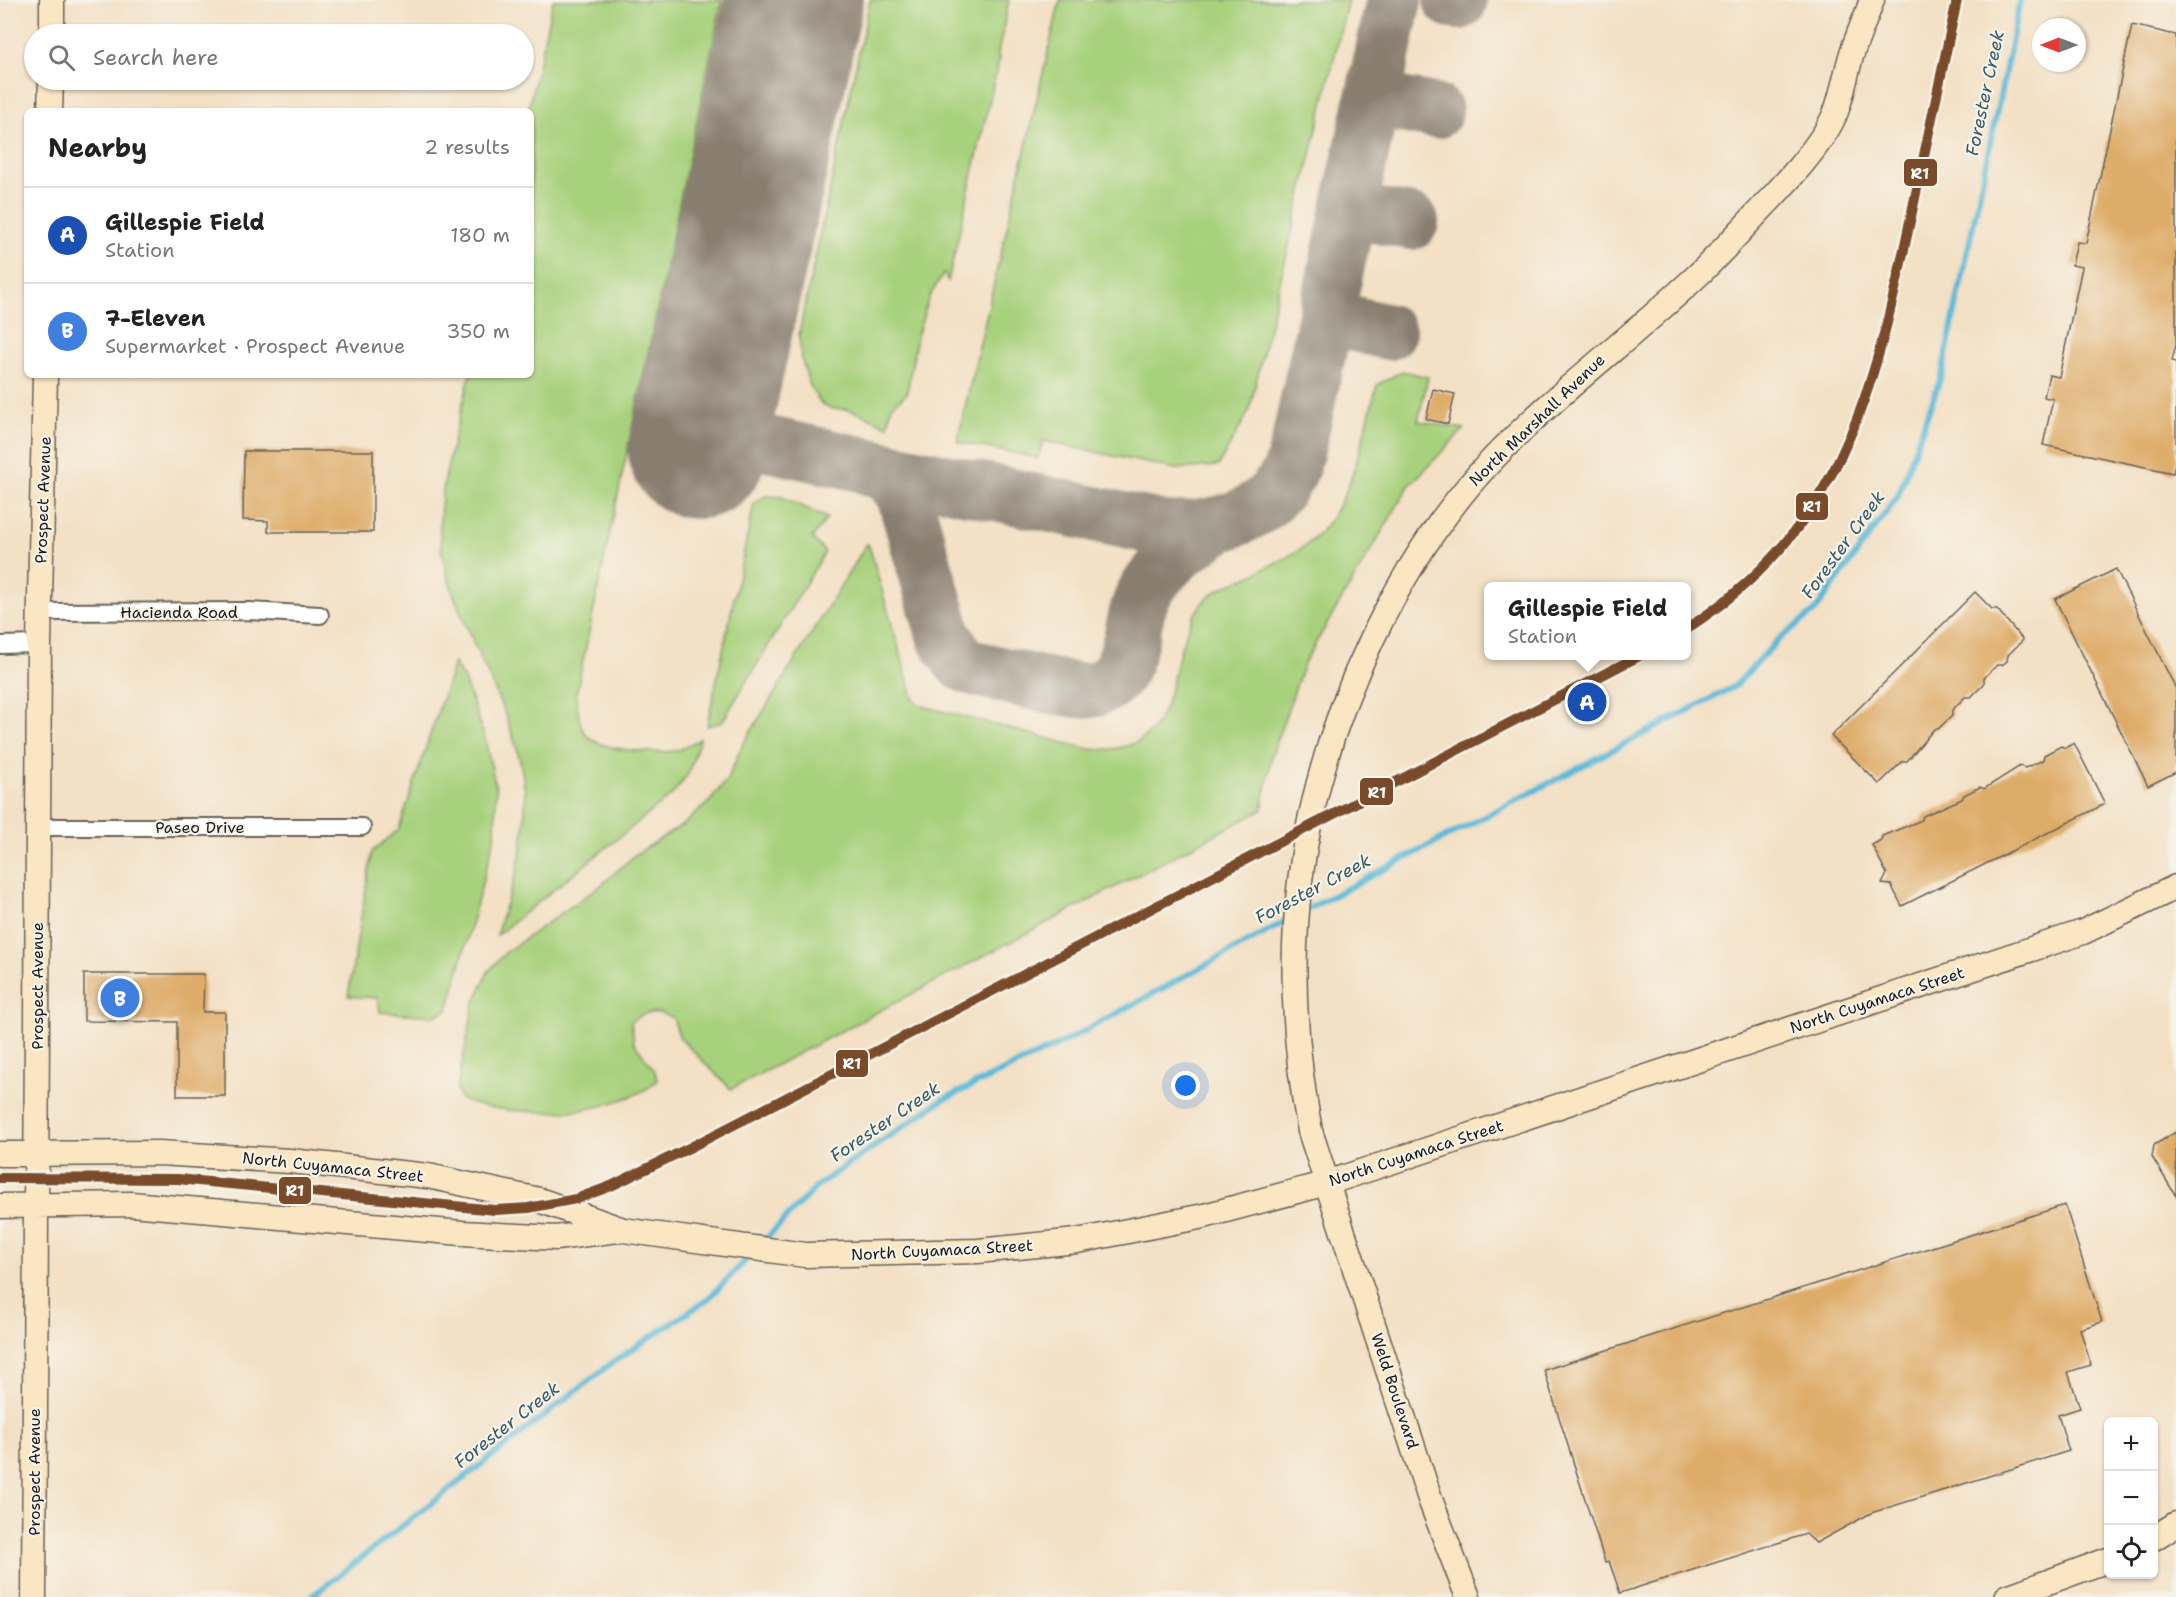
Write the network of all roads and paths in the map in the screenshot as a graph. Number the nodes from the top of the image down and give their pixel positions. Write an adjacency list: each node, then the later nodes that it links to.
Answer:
1 (52, 0): 3 (main road)
2 (1872, 0): 16 (main road, North Marshall Avenue)
3 (52, 24)
4 (51, 90): 5 (main road)
5 (50, 108)
6 (45, 378): 7 (main road, Prospect Avenue)
7 (39, 612): 8 (street, Hacienda Road); 9 (main road, Prospect Avenue)
8 (320, 615)
9 (39, 644): 10 (street); 11 (main road, Prospect Avenue)
10 (0, 645)
11 (39, 827): 12 (street, Paseo Drive); 14 (main road, Prospect Avenue)
12 (362, 827)
13 (2176, 887): 16 (main road, North Cuyamaca Street)
14 (36, 1154): 15 (main road, North Cuyamaca Street); 17 (main road, Prospect Avenue); 19 (main road, North Cuyamaca Street)
15 (0, 1155)
16 (1327, 1183): 19 (main road, North Cuyamaca Street); 24 (main road, Weld Boulevard)
17 (36, 1205): 18 (main road, North Cuyamaca Street); 19 (main road, North Cuyamaca Street); 23 (main road, Prospect Avenue)
18 (0, 1206)
19 (623, 1230)
20 (2176, 1524): 21 (main road)
21 (2158, 1535)
22 (2104, 1562): 25 (main road)
23 (34, 1597)
24 (1468, 1597)
25 (2007, 1597)

